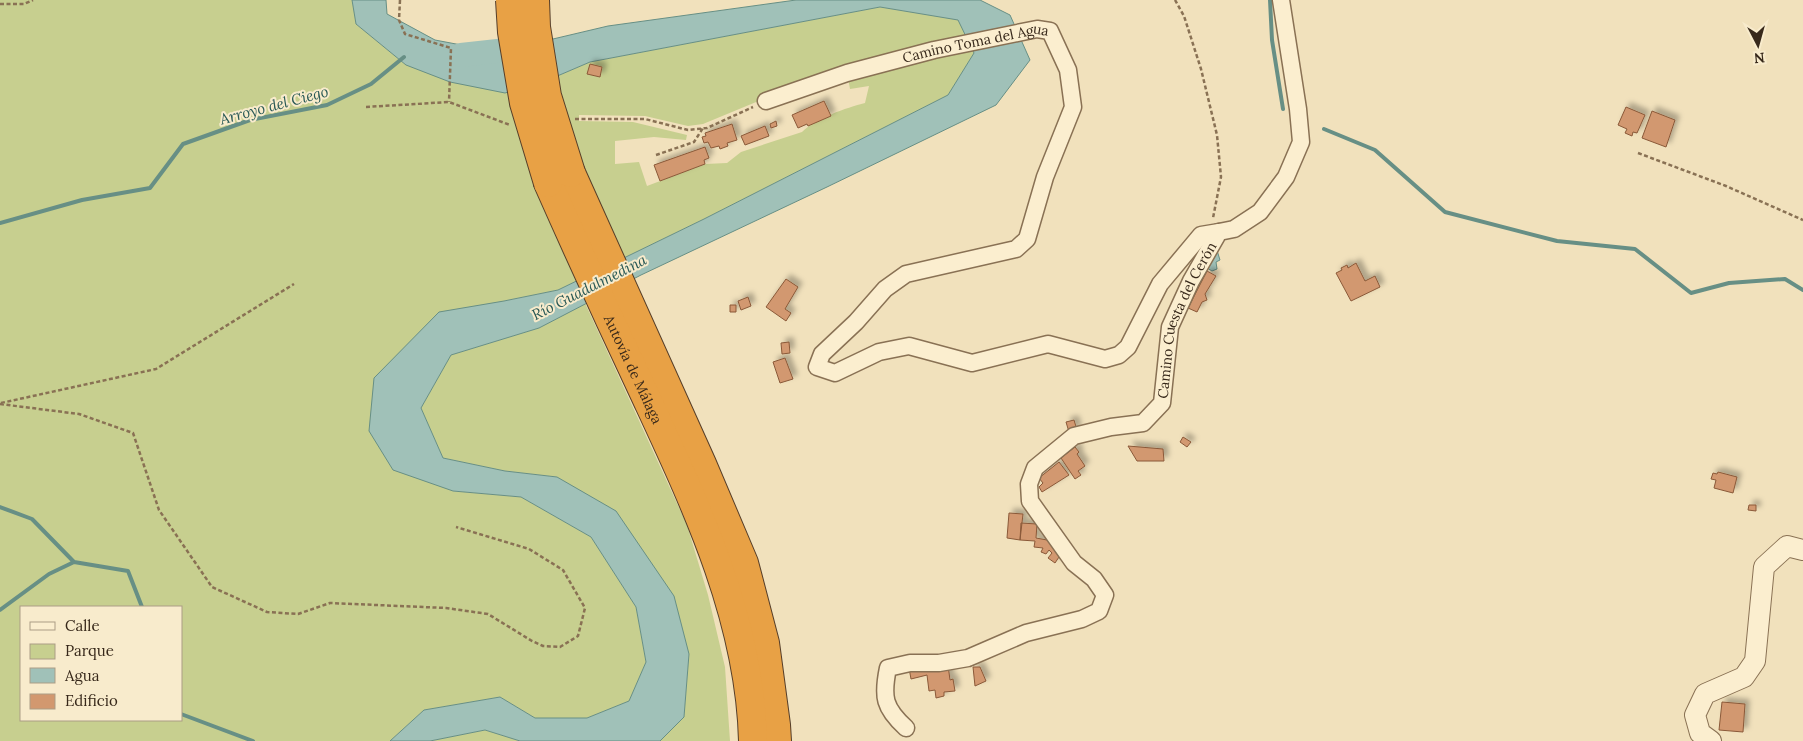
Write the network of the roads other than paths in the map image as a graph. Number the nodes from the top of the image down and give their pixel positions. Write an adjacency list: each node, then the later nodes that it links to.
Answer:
1 (510, 0): 5 (highway, Autovía de Málaga, bridge)
2 (535, 0): 5 (highway, Autovía de Málaga, bridge)
3 (1281, 0): 6 (street, Camino Cuesta del Cerón)
4 (766, 101): 6 (street, Camino Toma del Agua)
5 (559, 178): 7 (highway, Autovía de Málaga)
6 (1219, 232): 9 (street, Camino Cuesta del Cerón)
7 (630, 334): 10 (highway, Autovía de Málaga); 11 (highway, Autovía de Málaga)
8 (1803, 550): 12 (street)
9 (906, 728)
10 (753, 741)
11 (776, 741)
12 (1711, 741)

